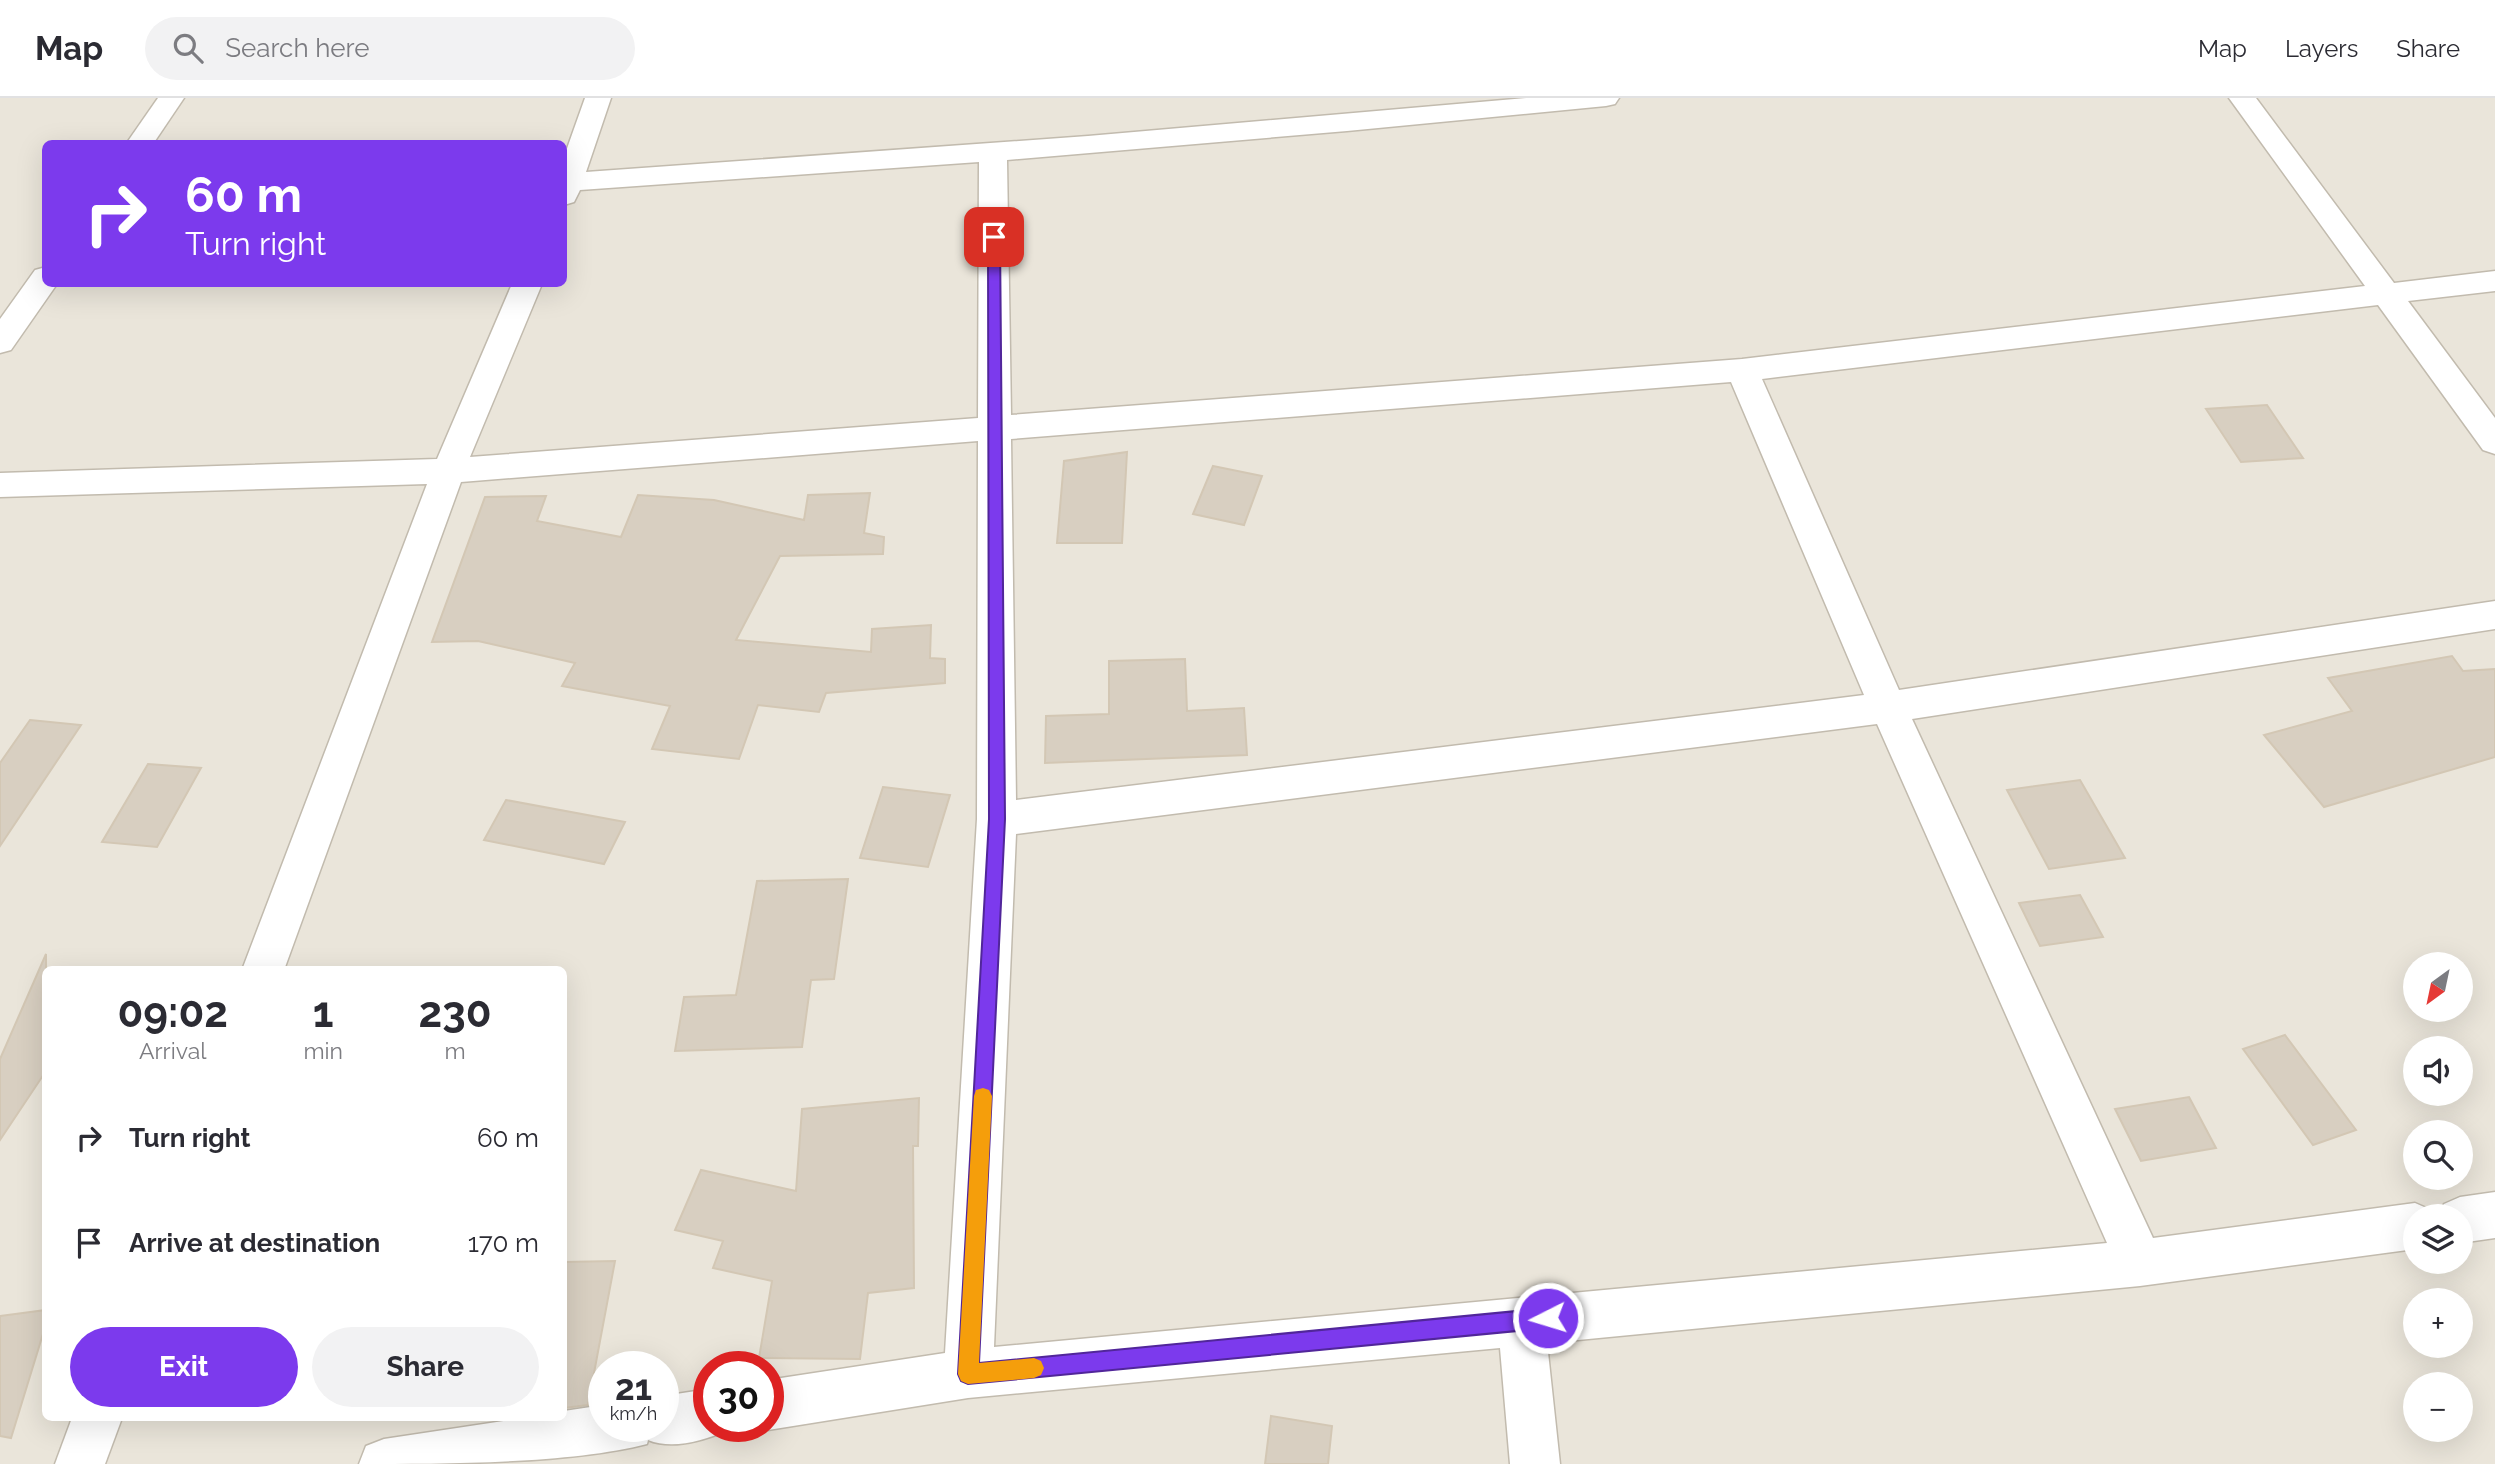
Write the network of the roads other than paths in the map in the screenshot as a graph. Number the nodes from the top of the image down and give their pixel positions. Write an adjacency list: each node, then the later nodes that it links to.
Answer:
1 (171, 98): 5 (street)
2 (598, 98): 7 (street)
3 (1605, 98): 6 (street)
4 (2242, 98): 11 (street)
5 (142, 140)
6 (993, 154): 7 (street); 14 (street)
7 (567, 189)
8 (2495, 281): 11 (street)
9 (42, 283): 12 (street)
10 (526, 287): 16 (street)
11 (2386, 292): 13 (street); 15 (street)
12 (0, 342)
13 (1742, 370): 14 (street); 19 (street)
14 (994, 430): 16 (street); 20 (street)
15 (2495, 442)
16 (448, 471): 17 (street); 21 (street)
17 (0, 485)
18 (2495, 615): 19 (street)
19 (1888, 706): 20 (street); 25 (street)
20 (997, 819): 27 (street)
21 (264, 966)
22 (2495, 1215): 23 (street)
23 (2473, 1218)
24 (2403, 1228): 25 (street)
25 (2140, 1263): 26 (street)
26 (1521, 1320): 27 (street); 33 (street)
27 (968, 1374): 28 (street)
28 (784, 1403)
29 (96, 1421): 31 (street)
30 (588, 1432): 32 (street)
31 (79, 1464)
32 (384, 1464)
33 (1535, 1464)

